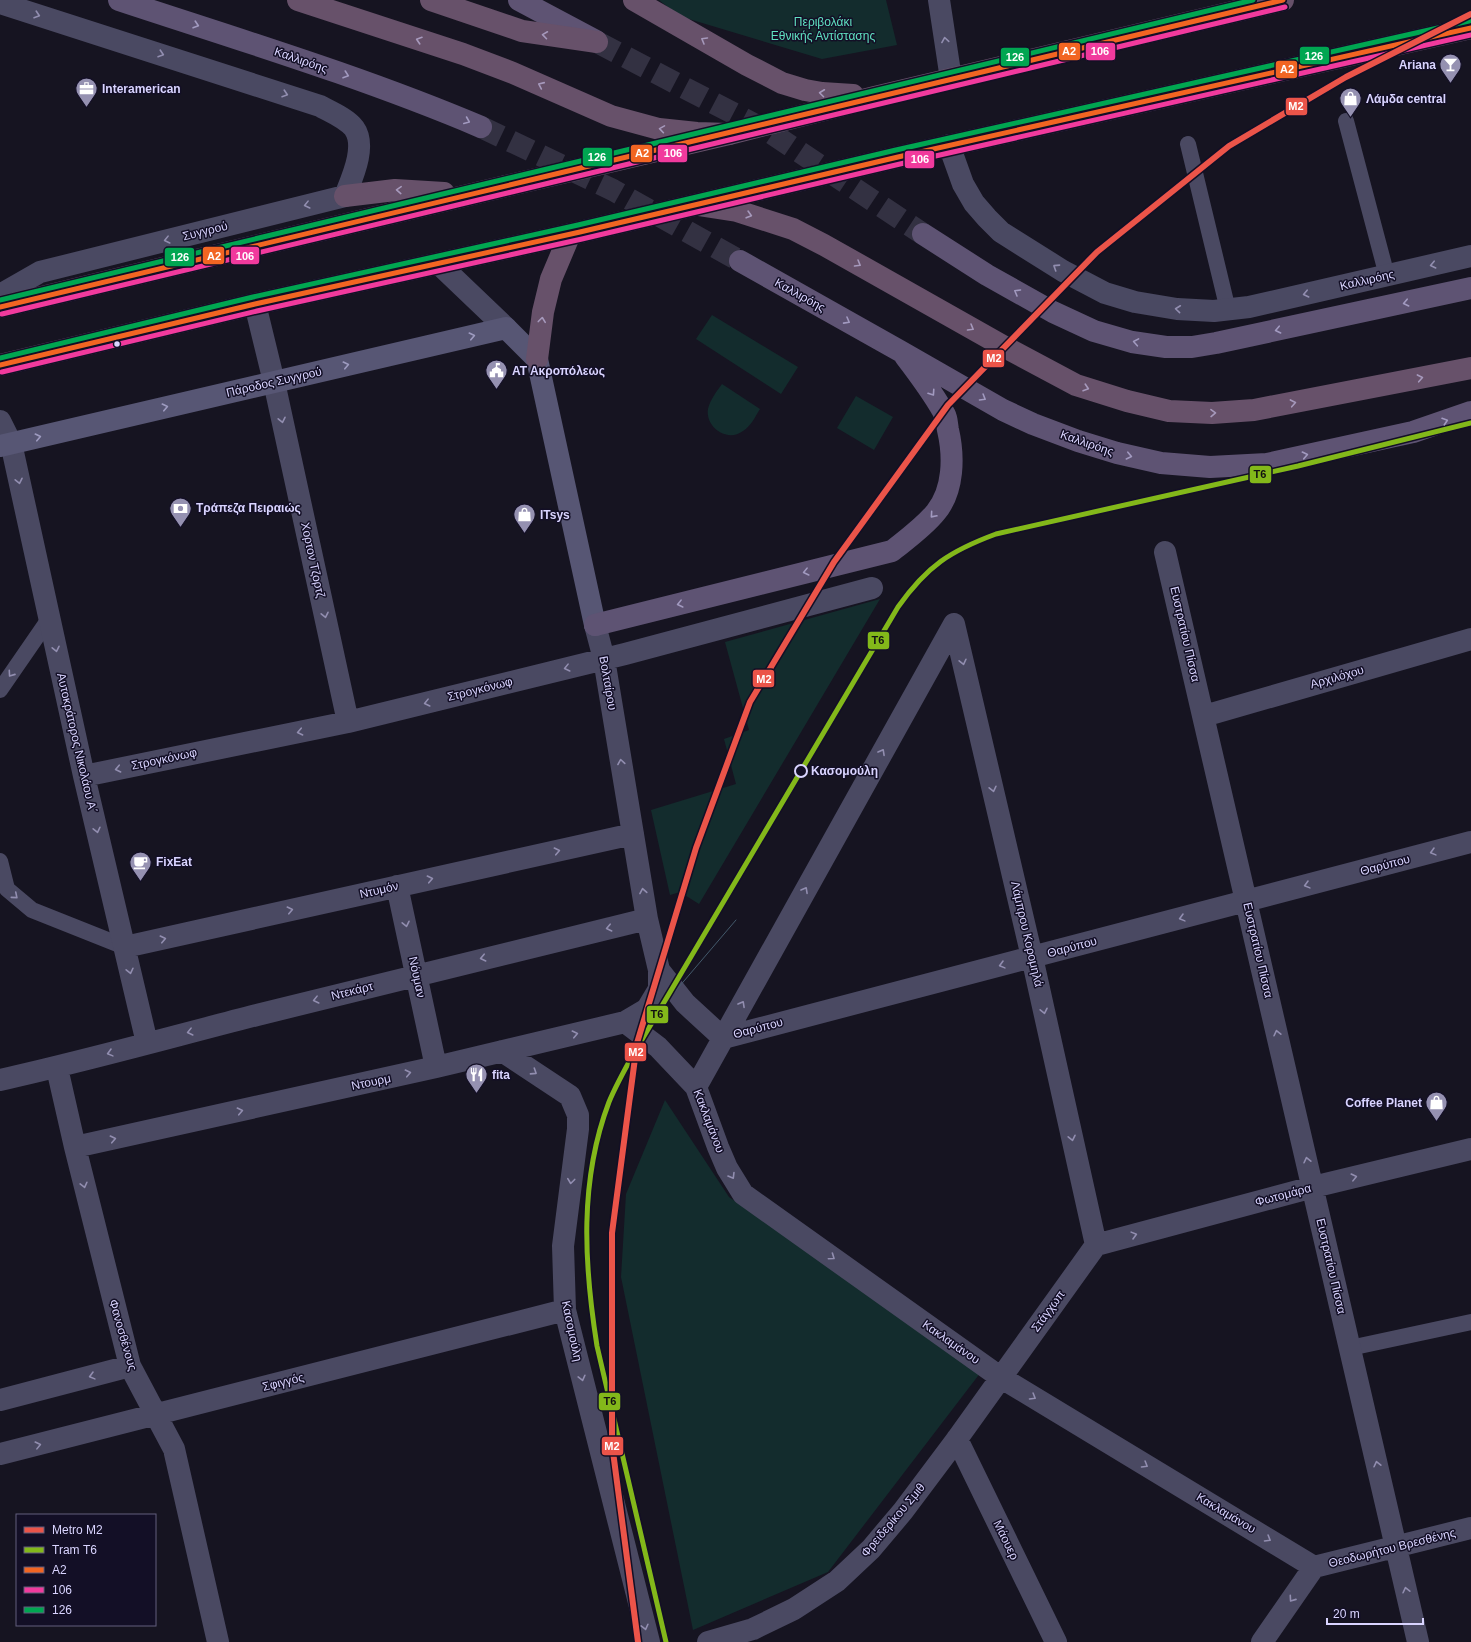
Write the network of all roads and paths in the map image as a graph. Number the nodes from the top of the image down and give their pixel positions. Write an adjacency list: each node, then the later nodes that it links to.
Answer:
1 (119, 0): 14 (main road, Καλλιρόης, one-way to 14)
2 (298, 0): 15 (highway, one-way to 2, bridge)
3 (432, 0): 10 (highway, one-way to 3)
4 (519, 0): 10 (main road)
5 (634, 0): 12 (highway, one-way to 5)
6 (939, 0): 11 (street, one-way to 6)
7 (1283, 0): 11 (highway)
8 (0, 3): 19 (street, one-way to 19)
9 (1471, 28): 17 (highway)
10 (597, 42)
11 (951, 79): 12 (highway)
12 (875, 97): 15 (highway)
13 (1346, 120): 27 (lane)
14 (481, 127)
15 (729, 134): 18 (highway, bridge)
16 (1188, 144): 33 (lane)
17 (949, 145): 20 (highway, bridge); 33 (street, Καλλιρόης, one-way to 17)
18 (480, 192): 19 (highway, one-way to 19); 32 (highway)
19 (344, 196): 26 (street, Συγγρού, one-way to 26)
20 (698, 204): 21 (highway, bridge); 38 (highway, one-way to 38)
21 (575, 234): 25 (highway); 36 (highway, one-way to 21)
22 (923, 234): 29 (main road, one-way to 22)
23 (1471, 256): 27 (street, Καλλιρόης, one-way to 27)
24 (740, 262): 35 (main road, Καλλιρόης, one-way to 35)
25 (439, 264): 31 (highway); 34 (street)
26 (40, 272): 28 (street); 30 (street, Συγγρού)
27 (1387, 276): 33 (street, Καλλιρόης, one-way to 33)
28 (0, 278)
29 (1471, 288)
30 (0, 294)
31 (255, 304): 37 (highway); 39 (street, Χορτον Τζορτζ)
32 (0, 307)
33 (1228, 310)
34 (506, 328): 36 (street); 39 (street, Πάροδος Συγγρού, one-way to 34)
35 (900, 351): 40 (main road, Καλλιρόης, one-way to 40); 46 (main road, one-way to 46)
36 (537, 359): 46 (street, Βολταίρου)
37 (0, 365)
38 (1471, 368)
39 (274, 382): 42 (street, Πάροδος Συγγρού, one-way to 39); 51 (street, Χορτον Τζορτζ, one-way to 51)
40 (1471, 412)
41 (0, 421): 42 (street, Αυτοκράτορος Νικολάου Α΄)
42 (6, 444): 45 (street, Αυτοκράτορος Νικολάου Α΄, one-way to 45)
43 (1165, 552): 50 (street, Ευστρατίου Πίσσα)
44 (872, 588): 48 (street, Στρογκόνωφ)
45 (49, 619): 49 (lane, one-way to 49); 52 (street, Αυτοκράτορος Νικολάου Α΄, one-way to 52)
46 (595, 625): 48 (street, Βολταίρου)
47 (1471, 639): 50 (street, Αρχιλόχου)
48 (604, 659): 51 (street, Στρογκόνωφ, one-way to 51); 53 (street, Βολταίρου, one-way to 48)
49 (0, 690)
50 (1204, 716): 57 (street, Ευστρατίου Πίσσα)
51 (348, 722): 52 (street, Στρογκόνωφ, one-way to 52)
52 (84, 776): 59 (street, Αυτοκράτορος Νικολάου Α΄, one-way to 59)
53 (633, 834): 56 (street, Ντυμόν, one-way to 53); 58 (street, Βολταίρου, one-way to 53)
54 (1471, 842): 57 (street, Θαρύπου, one-way to 57)
55 (0, 861): 59 (lane, one-way to 59)
56 (397, 886): 59 (street, Ντυμόν, one-way to 56); 62 (street, Νόυμαν, one-way to 62)
57 (1246, 901): 60 (street, Θαρύπου, one-way to 60); 74 (street, Ευστρατίου Πίσσα, one-way to 57)
58 (647, 919): 61 (street, Βολταίρου); 62 (street, Ντεκάρτ, one-way to 62)
59 (125, 947): 66 (street, Αυτοκράτορος Νικολάου Α΄, one-way to 66)
60 (1032, 957): 65 (street, Θαρύπου, one-way to 65); 65 (street, Λάμπρου Κορομηλά, one-way to 60); 75 (street, Λάμπρου Κορομηλά, one-way to 75)
61 (659, 970): 63 (street, Βολταίρου); 64 (street, Ντουρμ)
62 (417, 974): 66 (street, Ντεκάρτ, one-way to 66); 68 (street, Νόυμαν)
63 (684, 1003): 65 (street, Θαρύπου)
64 (625, 1022): 67 (street, Ντουρμ, one-way to 64); 71 (street, Κακλαμάνου)
65 (722, 1038): 71 (street)
66 (147, 1043): 69 (street, Ντεκάρτ, one-way to 69)
67 (502, 1051): 68 (street, Ντουρμ); 76 (street, Κασομούλη, one-way to 76)
68 (436, 1067): 72 (street, Ντουρμ, one-way to 68)
69 (57, 1068): 70 (street, Ντεκάρτ); 72 (street, Φανοσθένους)
70 (0, 1080)
71 (696, 1087): 80 (street, Κακλαμάνου, one-way to 80)
72 (75, 1147): 79 (street, Φανοσθένους, one-way to 79)
73 (1471, 1149): 74 (street, Φωτομάρα, one-way to 73)
74 (1313, 1187): 75 (street, Φωτομάρα, one-way to 74); 78 (street, Ευστρατίου Πίσσα)
75 (1096, 1244): 80 (street, Στάγχωπ)
76 (565, 1310): 82 (street, Σφιγγός); 89 (street, Κασομούλη, one-way to 89)
77 (1471, 1322): 78 (lane)
78 (1350, 1348): 86 (street, Ευστρατίου Πίσσα, one-way to 78)
79 (130, 1366): 81 (street, one-way to 81); 82 (street, Φανοσθένους)
80 (1000, 1377): 83 (street, Φρειδερίκου Σμιθ); 87 (street, Κακλαμάνου, one-way to 87)
81 (0, 1400)
82 (156, 1414): 84 (street, Σφιγγός, one-way to 82); 88 (street, Φανοσθένους)
83 (957, 1439): 90 (street, Φρειδερίκου Σμιθ); 91 (street, Μάουερ)
84 (0, 1454)
85 (1471, 1528): 86 (street, Θεοδωρήτου Βρεσθένης)
86 (1396, 1546): 87 (street, Θεοδωρήτου Βρεσθένης); 93 (street, Ευστρατίου Πίσσα, one-way to 86)
87 (1314, 1567): 92 (street, one-way to 92)
88 (218, 1642)
89 (649, 1642)
90 (708, 1642)
91 (1056, 1642)
92 (1262, 1642)
93 (1418, 1642)

